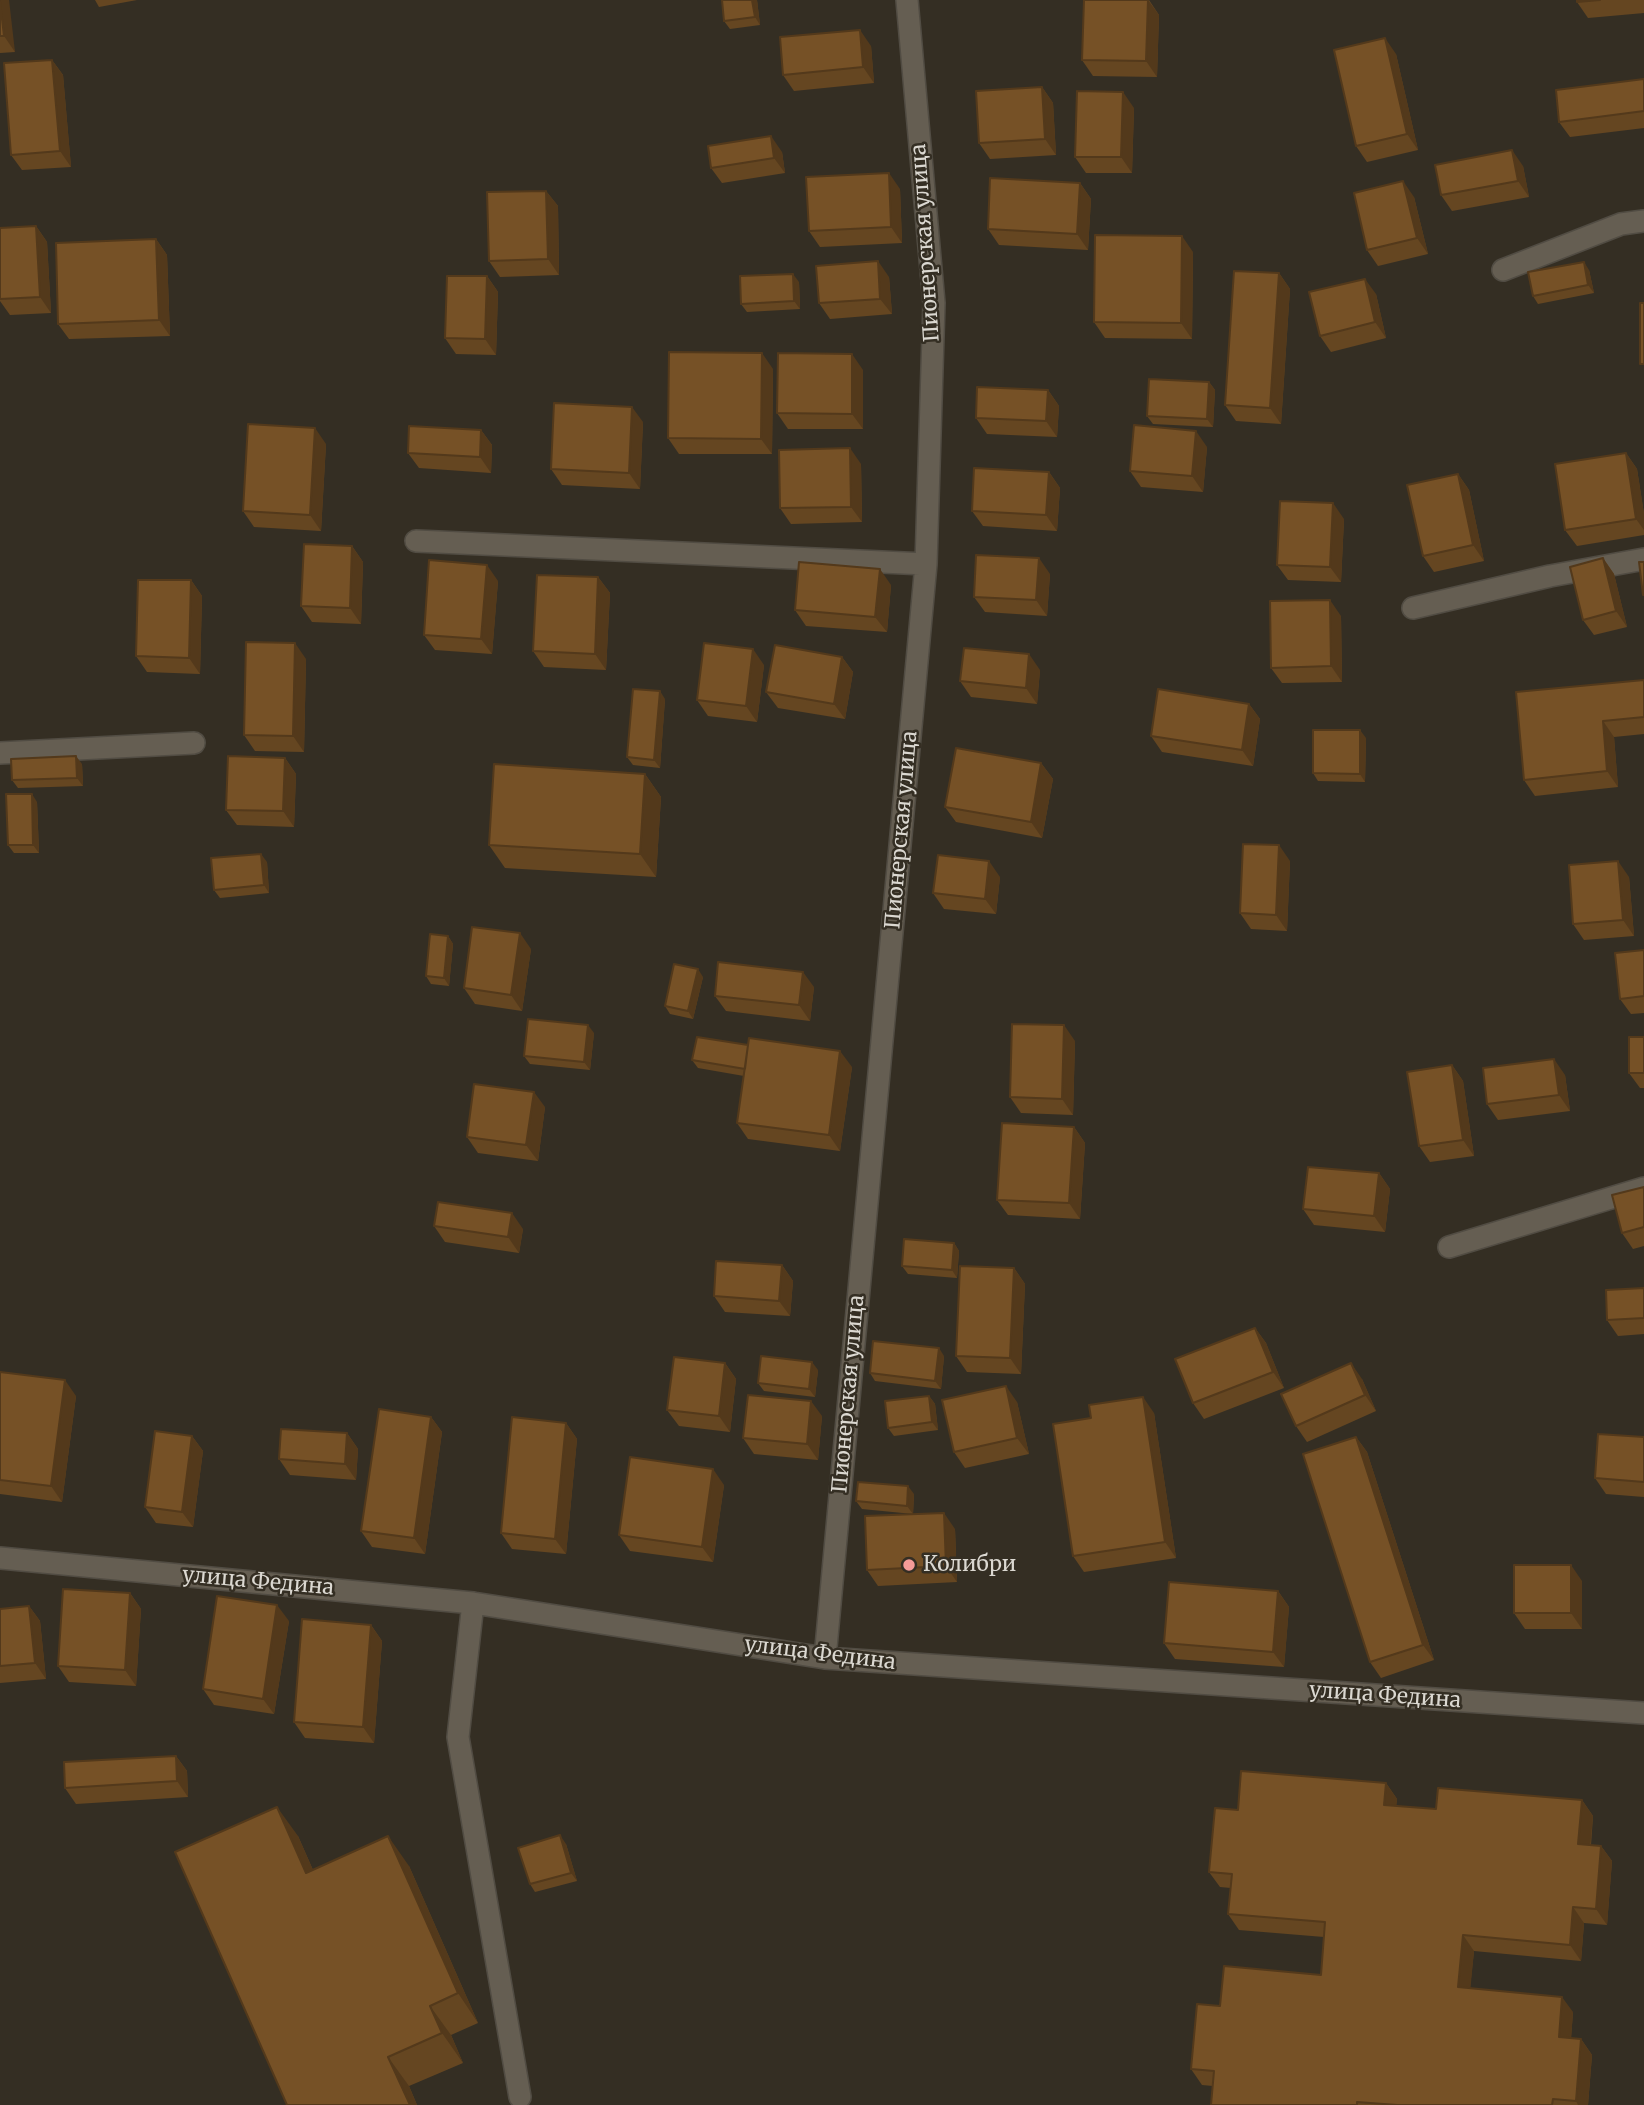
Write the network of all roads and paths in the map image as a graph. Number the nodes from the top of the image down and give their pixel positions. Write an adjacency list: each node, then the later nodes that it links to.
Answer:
1 (907, 0): 6 (street, Пионерская улица)
2 (1644, 221): 3 (street)
3 (1503, 270)
4 (416, 541): 6 (street)
5 (1644, 559): 7 (street)
6 (926, 564): 14 (street, Пионерская улица)
7 (1413, 608)
8 (194, 743): 9 (street)
9 (0, 753)
10 (1644, 1188): 11 (street)
11 (1449, 1247)
12 (0, 1558): 13 (street, улица Федина)
13 (473, 1603): 14 (street, улица Федина); 16 (street)
14 (825, 1658): 15 (street, улица Федина)
15 (1644, 1713)
16 (520, 2097)

